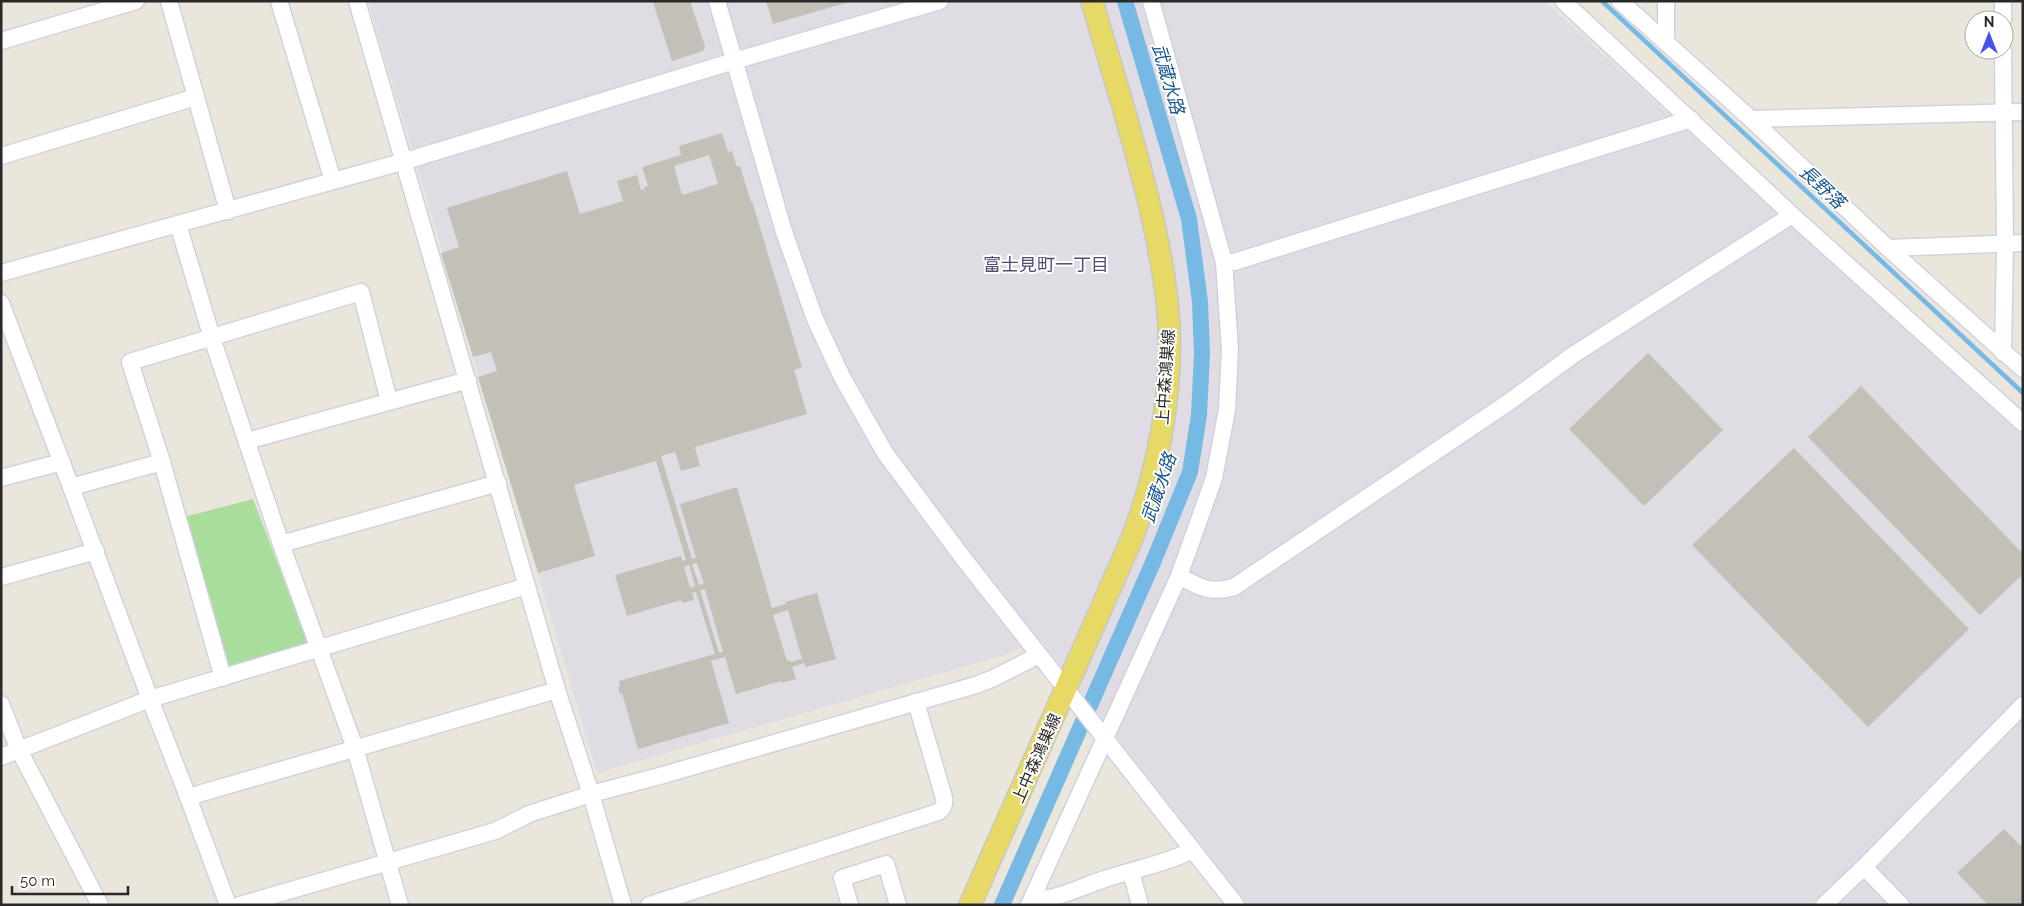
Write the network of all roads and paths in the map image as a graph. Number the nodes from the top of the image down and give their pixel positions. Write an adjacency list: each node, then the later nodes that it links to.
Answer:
1 (136, 1): 12 (street)
2 (169, 1): 17 (street)
3 (279, 1): 24 (street)
4 (357, 1): 23 (street)
5 (717, 1): 16 (street)
6 (940, 1): 16 (street)
7 (1092, 1): 55 (main road, 上中森鴻巣線)
8 (1151, 1): 31 (street)
9 (1563, 1): 20 (street)
10 (1620, 1): 14 (street)
11 (1666, 1): 14 (street)
12 (82, 9): 13 (street)
13 (1, 41)
14 (1666, 42): 21 (street)
15 (2003, 60): 18 (street)
16 (734, 61): 23 (street); 52 (street)
17 (196, 97): 22 (street); 25 (street)
18 (2004, 112): 19 (street); 21 (street); 28 (street)
19 (2023, 112)
20 (1691, 119): 26 (street); 31 (street)
21 (1751, 119): 30 (street)
22 (1, 156)
23 (402, 162): 24 (street); 37 (street)
24 (333, 181): 25 (street)
25 (228, 210): 27 (street)
26 (1792, 215): 39 (street); 48 (street)
27 (178, 224): 32 (street); 34 (street)
28 (2005, 243): 29 (street); 30 (street); 35 (street)
29 (2023, 243)
30 (1888, 248): 35 (street)
31 (1224, 262): 48 (street)
32 (1, 273)
33 (1, 303): 41 (street)
34 (212, 338): 38 (street); 40 (street); 42 (street)
35 (2003, 353): 36 (street)
36 (2023, 369)
37 (468, 380): 38 (street); 44 (street)
38 (389, 401): 40 (street)
39 (2023, 423)
40 (247, 441): 46 (street)
41 (62, 462): 43 (street); 45 (street)
42 (162, 462): 45 (street); 53 (street)
43 (1, 478)
44 (498, 483): 46 (street); 50 (street)
45 (72, 487): 47 (street)
46 (281, 544): 51 (street)
47 (96, 551): 49 (street); 56 (street)
48 (1179, 576): 60 (street)
49 (1, 577)
50 (527, 586): 51 (street); 54 (street)
51 (319, 648): 53 (street); 61 (street)
52 (1038, 655): 55 (street); 57 (street)
53 (223, 678): 56 (street)
54 (557, 690): 61 (street); 64 (street)
55 (1071, 696): 60 (street); 80 (main road, 上中森鴻巣線)
56 (150, 699): 62 (street); 65 (street)
57 (916, 702): 64 (street); 77 (street)
58 (1, 704): 62 (street)
59 (2023, 705): 68 (street)
60 (1100, 734): 66 (street); 71 (street)
61 (355, 748): 65 (street); 67 (street)
62 (19, 750): 63 (street); 72 (street)
63 (1, 757)
64 (591, 794): 67 (street); 76 (street)
65 (188, 797): 73 (street)
66 (1193, 850): 69 (street); 82 (street)
67 (387, 862): 74 (street); 75 (street)
68 (1864, 867): 83 (street); 84 (street)
69 (1131, 872): 70 (street); 81 (street)
70 (1060, 900): 71 (street)
71 (1031, 902)
72 (100, 905)
73 (228, 905)
74 (240, 905)
75 (400, 905)
76 (623, 905)
77 (649, 905)
78 (850, 905): 79 (street)
79 (898, 905)
80 (970, 905)
81 (1140, 905)
82 (1236, 905)
83 (1824, 905)
84 (1901, 905)

